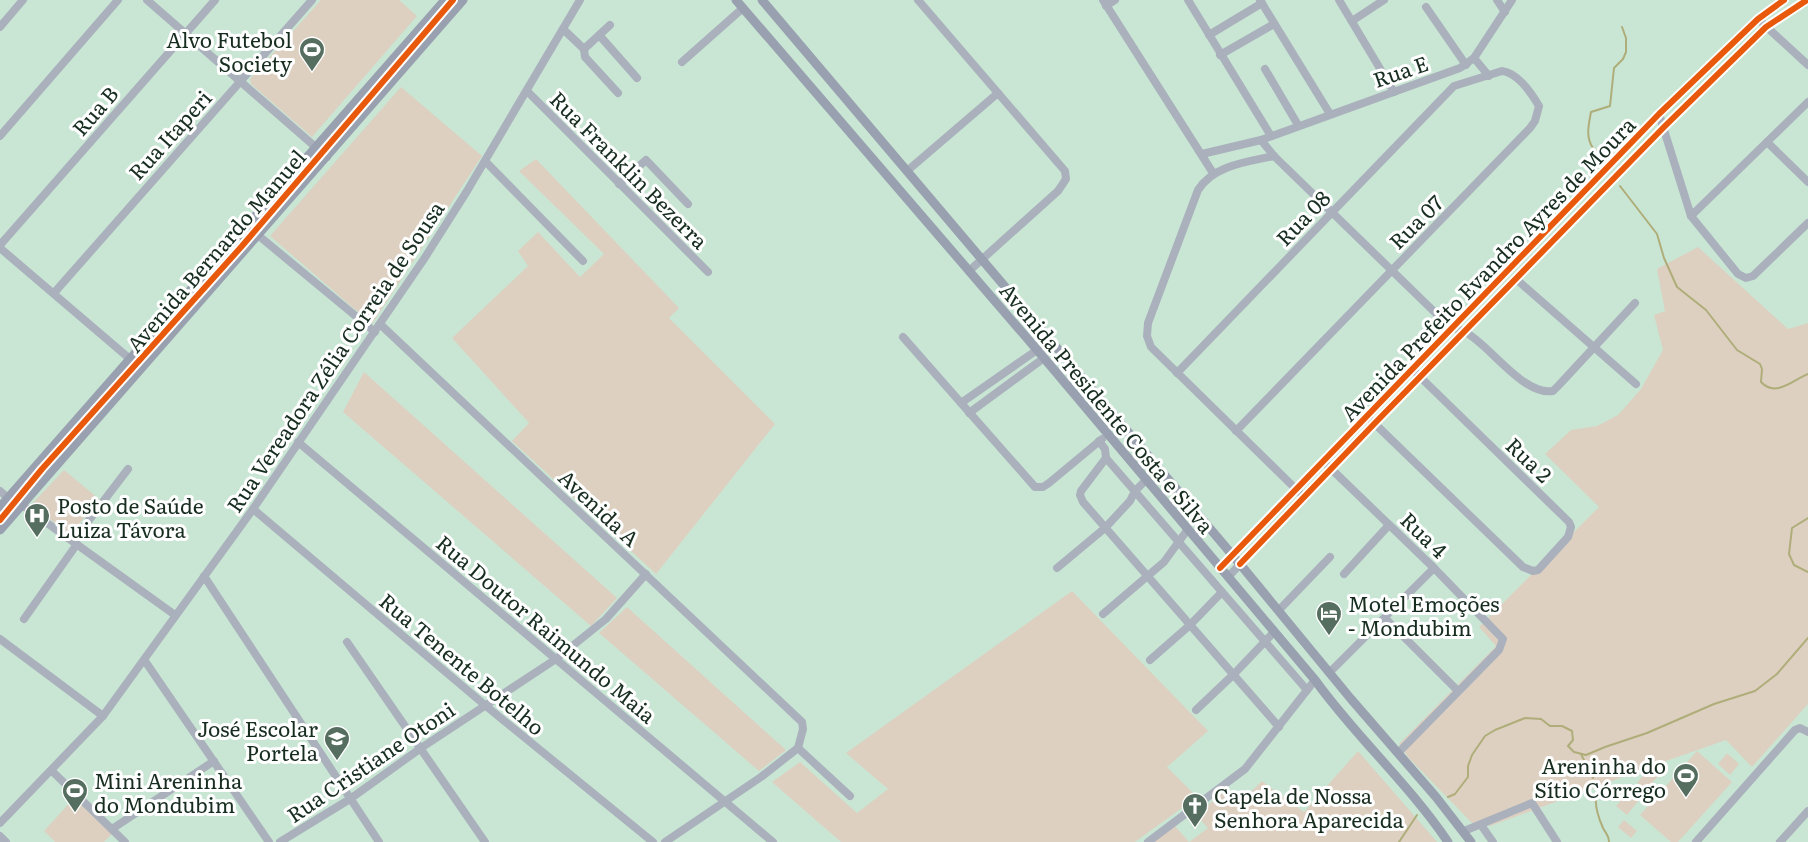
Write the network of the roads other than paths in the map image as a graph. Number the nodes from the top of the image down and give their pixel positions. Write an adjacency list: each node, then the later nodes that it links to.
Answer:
1 (23, 0): 29 (street)
2 (118, 0): 59 (street)
3 (147, 0): 32 (street)
4 (215, 0): 32 (street, Rua B)
5 (312, 0): 45 (street, Rua Itaperi)
6 (445, 0): 64 (main road, Avenida Bernardo Manuel)
7 (463, 0): 67 (main road, Avenida Bernardo Manuel)
8 (580, 0): 31 (street, Rua Vereadora Zélia Correia de Sousa)
9 (736, 0): 23 (main road, Avenida Presidente Costa e Silva)
10 (762, 0): 51 (main road, Avenida Presidente Costa e Silva)
11 (918, 0): 50 (street)
12 (1115, 0): 21 (street)
13 (1188, 0): 33 (street)
14 (1339, 0): 26 (street)
15 (1384, 0): 26 (street)
16 (1497, 0): 24 (street)
17 (1512, 0): 24 (street, Rua E)
18 (1784, 0): 25 (street, Avenida Prefeito Evandro Ayres de Moura)
19 (1807, 0): 30 (street, Avenida Prefeito Evandro Ayres de Moura)
20 (1261, 2): 27 (street); 33 (street)
21 (1104, 3): 65 (street)
22 (1426, 7): 39 (street)
23 (743, 8): 38 (street); 53 (main road, Avenida Presidente Costa e Silva)
24 (1504, 12): 37 (street, Rua E)
25 (1758, 19): 30 (street); 55 (street, Avenida Prefeito Evandro Ayres de Moura)
26 (1352, 21): 48 (street)
27 (1274, 24): 36 (street); 54 (street)
28 (610, 25): 34 (street)
29 (0, 27)
30 (1766, 27): 40 (street); 57 (street, Avenida Prefeito Evandro Ayres de Moura)
31 (563, 29): 35 (street); 47 (street, Rua Vereadora Zélia Correia de Sousa)
32 (185, 35): 45 (street); 78 (street, Rua B)
33 (1209, 35): 36 (street)
34 (600, 36): 35 (street); 44 (street)
35 (584, 49): 49 (street)
36 (1220, 55): 60 (street)
37 (1474, 58): 39 (street, Rua E); 43 (street)
38 (682, 62)
39 (1466, 65): 42 (street, Rua E)
40 (1808, 66)
41 (1265, 69): 56 (street)
42 (1449, 73): 46 (street); 48 (street, Rua E)
43 (1489, 76): 46 (street, Rua 07); 81 (street, Rua 07)
44 (637, 78)
45 (240, 82): 64 (street); 85 (street, Rua Itaperi)
46 (1454, 86): 74 (street, Rua 08)
47 (527, 91): 68 (street, Rua Vereadora Zélia Correia de Sousa); 72 (street, Rua Franklin Bezerra)
48 (1394, 92): 54 (street, Rua E)
49 (618, 93)
50 (998, 93): 69 (street); 79 (street)
51 (849, 102): 53 (main road); 69 (main road, Avenida Presidente Costa e Silva)
52 (1808, 102): 63 (street)
53 (834, 114): 82 (main road, Avenida Presidente Costa e Silva)
54 (1330, 114): 56 (street, Rua E)
55 (1659, 114): 57 (street); 58 (street, Avenida Prefeito Evandro Ayres de Moura)
56 (1298, 125): 60 (street, Rua E)
57 (1664, 127): 61 (street, Avenida Prefeito Evandro Ayres de Moura); 75 (street)
58 (1646, 128): 61 (street); 88 (street, Avenida Prefeito Evandro Ayres de Moura)
59 (0, 136)
60 (1271, 136): 62 (street, Rua E)
61 (1654, 137): 84 (street, Avenida Prefeito Evandro Ayres de Moura)
62 (1261, 140): 65 (street, Rua E); 66 (street)
63 (1767, 142): 71 (street); 75 (street)
64 (315, 147): 67 (street); 95 (main road, Avenida Bernardo Manuel)
65 (1202, 154): 70 (street)
66 (1274, 156): 70 (street); 74 (street)
67 (327, 158): 77 (main road, Avenida Bernardo Manuel)
68 (485, 161): 80 (street); 87 (street, Rua Vereadora Zélia Correia de Sousa)
69 (907, 171): 79 (main road, Avenida Presidente Costa e Silva)
70 (1213, 173): 97 (street)
71 (1808, 182)
72 (619, 184): 73 (street); 83 (street, Rua Franklin Bezerra)
73 (688, 204)
74 (1332, 212): 81 (street); 97 (street, Rua 08)
75 (1691, 216): 76 (street)
76 (1808, 223)
77 (259, 236): 89 (street); 107 (main road, Avenida Bernardo Manuel)
78 (0, 246): 85 (street)
79 (982, 260): 82 (street); 114 (main road, Avenida Presidente Costa e Silva)
80 (583, 261)
81 (1393, 270): 88 (street); 105 (street, Rua 07)
82 (969, 271): 93 (main road, Avenida Presidente Costa e Silva)
83 (708, 272)
84 (1516, 279): 90 (street, Avenida Prefeito Evandro Ayres de Moura); 92 (street)
85 (54, 293): 95 (street)
86 (1635, 303): 92 (street)
87 (381, 325): 89 (street, Rua Vereadora Zélia Correia de Sousa); 139 (street, Avenida A)
88 (1451, 328): 90 (street); 96 (street, Avenida Prefeito Evandro Ayres de Moura)
89 (375, 332): 110 (street, Rua Vereadora Zélia Correia de Sousa)
90 (1465, 332): 92 (street); 98 (street, Avenida Prefeito Evandro Ayres de Moura)
91 (903, 337): 100 (street)
92 (1594, 348): 99 (street)
93 (1037, 350): 94 (main road, Avenida Presidente Costa e Silva); 100 (street)
94 (1044, 358): 101 (street); 106 (main road, Avenida Presidente Costa e Silva)
95 (130, 359): 104 (main road, Avenida Bernardo Manuel)
96 (1412, 369): 98 (street, Rua 2); 102 (street, Avenida Prefeito Evandro Ayres de Moura)
97 (1177, 373): 105 (street)
98 (1420, 378): 103 (street, Avenida Prefeito Evandro Ayres de Moura); 103 (street, Rua 2)
99 (1636, 384)
100 (961, 403): 101 (street)
101 (969, 413): 109 (street)
102 (1367, 416): 103 (street); 113 (street, Avenida Prefeito Evandro Ayres de Moura)
103 (1375, 423): 116 (street, Avenida Prefeito Evandro Ayres de Moura)
104 (71, 425): 107 (main road); 108 (main road, Avenida Bernardo Manuel)
105 (1236, 431): 119 (street)
106 (1108, 434): 109 (street); 117 (main road, Avenida Presidente Costa e Silva)
107 (83, 435): 111 (main road, Avenida Bernardo Manuel)
108 (61, 437): 111 (main road); 122 (main road, Avenida Bernardo Manuel)
109 (1099, 441): 112 (street)
110 (298, 442): 126 (street, Rua Vereadora Zélia Correia de Sousa); 155 (street, Rua Doutor Raimundo Maia)
111 (73, 447): 124 (main road, Avenida Bernardo Manuel)
112 (1106, 458): 120 (street); 128 (street)
113 (1323, 460): 116 (street, Rua 4); 119 (street, Avenida Prefeito Evandro Ayres de Moura)
114 (1154, 462): 117 (main road); 118 (main road, Avenida Presidente Costa e Silva)
115 (128, 469): 132 (street)
116 (1331, 469): 123 (street, Avenida Prefeito Evandro Ayres de Moura); 127 (street, Rua 4)
117 (1144, 477): 120 (street); 121 (main road, Avenida Presidente Costa e Silva)
118 (1172, 483): 121 (main road); 133 (main road, Avenida Presidente Costa e Silva)
119 (1295, 489): 123 (street); 133 (street, Avenida Prefeito Evandro Ayres de Moura)
120 (1136, 491): 128 (street); 131 (street)
121 (1158, 493): 129 (main road, Avenida Presidente Costa e Silva)
122 (4, 495): 125 (main road, Avenida Bernardo Manuel)
123 (1305, 498): 135 (street, Avenida Prefeito Evandro Ayres de Moura)
124 (22, 505): 130 (main road, Avenida Bernardo Manuel); 132 (street)
125 (0, 507)
126 (253, 509): 141 (street, Rua Vereadora Zélia Correia de Sousa); 164 (street, Rua Tenente Botelho)
127 (1389, 525): 138 (street, Rua 4); 140 (street)
128 (1105, 528): 136 (street); 142 (street)
129 (1188, 529): 131 (street); 137 (main road, Avenida Presidente Costa e Silva)
130 (0, 530)
131 (1179, 541): 142 (street); 144 (street)
132 (75, 542): 147 (street); 149 (street)
133 (1232, 555): 135 (main road, Avenida Presidente Costa e Silva); 137 (street, Avenida Prefeito Evandro Ayres de Moura)
134 (1330, 557): 145 (street)
135 (1240, 564): 143 (street, Avenida Prefeito Evandro Ayres de Moura); 145 (main road, Avenida Presidente Costa e Silva)
136 (1057, 568)
137 (1220, 568): 143 (main road, Avenida Presidente Costa e Silva)
138 (1434, 568): 148 (street); 162 (street, Rua 4)
139 (646, 574): 155 (street, Rua Cristiane Otoni); 173 (street, Avenida A)
140 (1344, 574)
141 (204, 576): 147 (street, Rua Vereadora Zélia Correia de Sousa); 178 (street)
142 (1148, 576): 146 (street); 150 (street)
143 (1228, 577): 151 (main road, Avenida Presidente Costa e Silva)
144 (1222, 592): 150 (street); 154 (street)
145 (1279, 610): 158 (main road, Avenida Presidente Costa e Silva)
146 (1103, 614)
147 (175, 615): 157 (street, Rua Vereadora Zélia Correia de Sousa)
148 (1385, 618): 158 (street); 162 (street)
149 (24, 619)
150 (1190, 625): 156 (street); 159 (street)
151 (1274, 632): 154 (street); 160 (main road, Avenida Presidente Costa e Silva)
152 (0, 639): 168 (street)
153 (347, 642): 172 (street)
154 (1264, 642): 159 (street); 161 (street)
155 (556, 659): 164 (street, Rua Cristiane Otoni); 179 (street, Rua Doutor Raimundo Maia)
156 (1150, 660)
157 (145, 662): 168 (street, Rua Vereadora Zélia Correia de Sousa); 175 (street)
158 (1329, 673): 163 (main road, Avenida Presidente Costa e Silva)
159 (1234, 674): 165 (street); 170 (street)
160 (1315, 680): 161 (street); 166 (main road, Avenida Presidente Costa e Silva)
161 (1307, 690): 170 (street)
162 (1457, 690): 174 (street)
163 (1351, 699): 166 (main road); 167 (main road, Avenida Presidente Costa e Silva)
164 (486, 706): 172 (street, Rua Cristiane Otoni); 192 (street, Rua Tenente Botelho)
165 (1196, 710)
166 (1337, 710): 169 (main road, Avenida Presidente Costa e Silva)
167 (1361, 711): 169 (main road); 174 (main road, Avenida Presidente Costa e Silva)
168 (104, 716): 176 (street, Rua Vereadora Zélia Correia de Sousa)
169 (1348, 723): 196 (main road, Avenida Presidente Costa e Silva)
170 (1279, 727): 195 (street)
171 (1808, 732): 200 (street)
172 (421, 748): 178 (street, Rua Cristiane Otoni); 191 (street)
173 (798, 748): 177 (street); 179 (street)
174 (1398, 753): 184 (main road, Avenida Presidente Costa e Silva)
175 (213, 761): 183 (street); 188 (street)
176 (52, 771): 181 (street, Rua Vereadora Zélia Correia de Sousa); 183 (street)
177 (850, 796)
178 (350, 799): 189 (street, Rua Cristiane Otoni); 190 (street)
179 (724, 801): 193 (street); 194 (street, Rua Doutor Raimundo Maia)
180 (1808, 811): 201 (street)
181 (0, 823)
182 (1481, 825): 184 (street); 198 (street); 199 (street)
183 (112, 828): 187 (street)
184 (1464, 831): 197 (main road, Avenida Presidente Costa e Silva)
185 (0, 836): 186 (street)
186 (6, 842)
187 (125, 842)
188 (269, 842)
189 (280, 842)
190 (379, 842)
191 (484, 842)
192 (653, 842)
193 (665, 842)
194 (773, 842)
195 (1148, 842)
196 (1448, 842)
197 (1471, 842)
198 (1493, 842)
199 (1557, 842)
200 (1696, 842)
201 (1780, 842)

